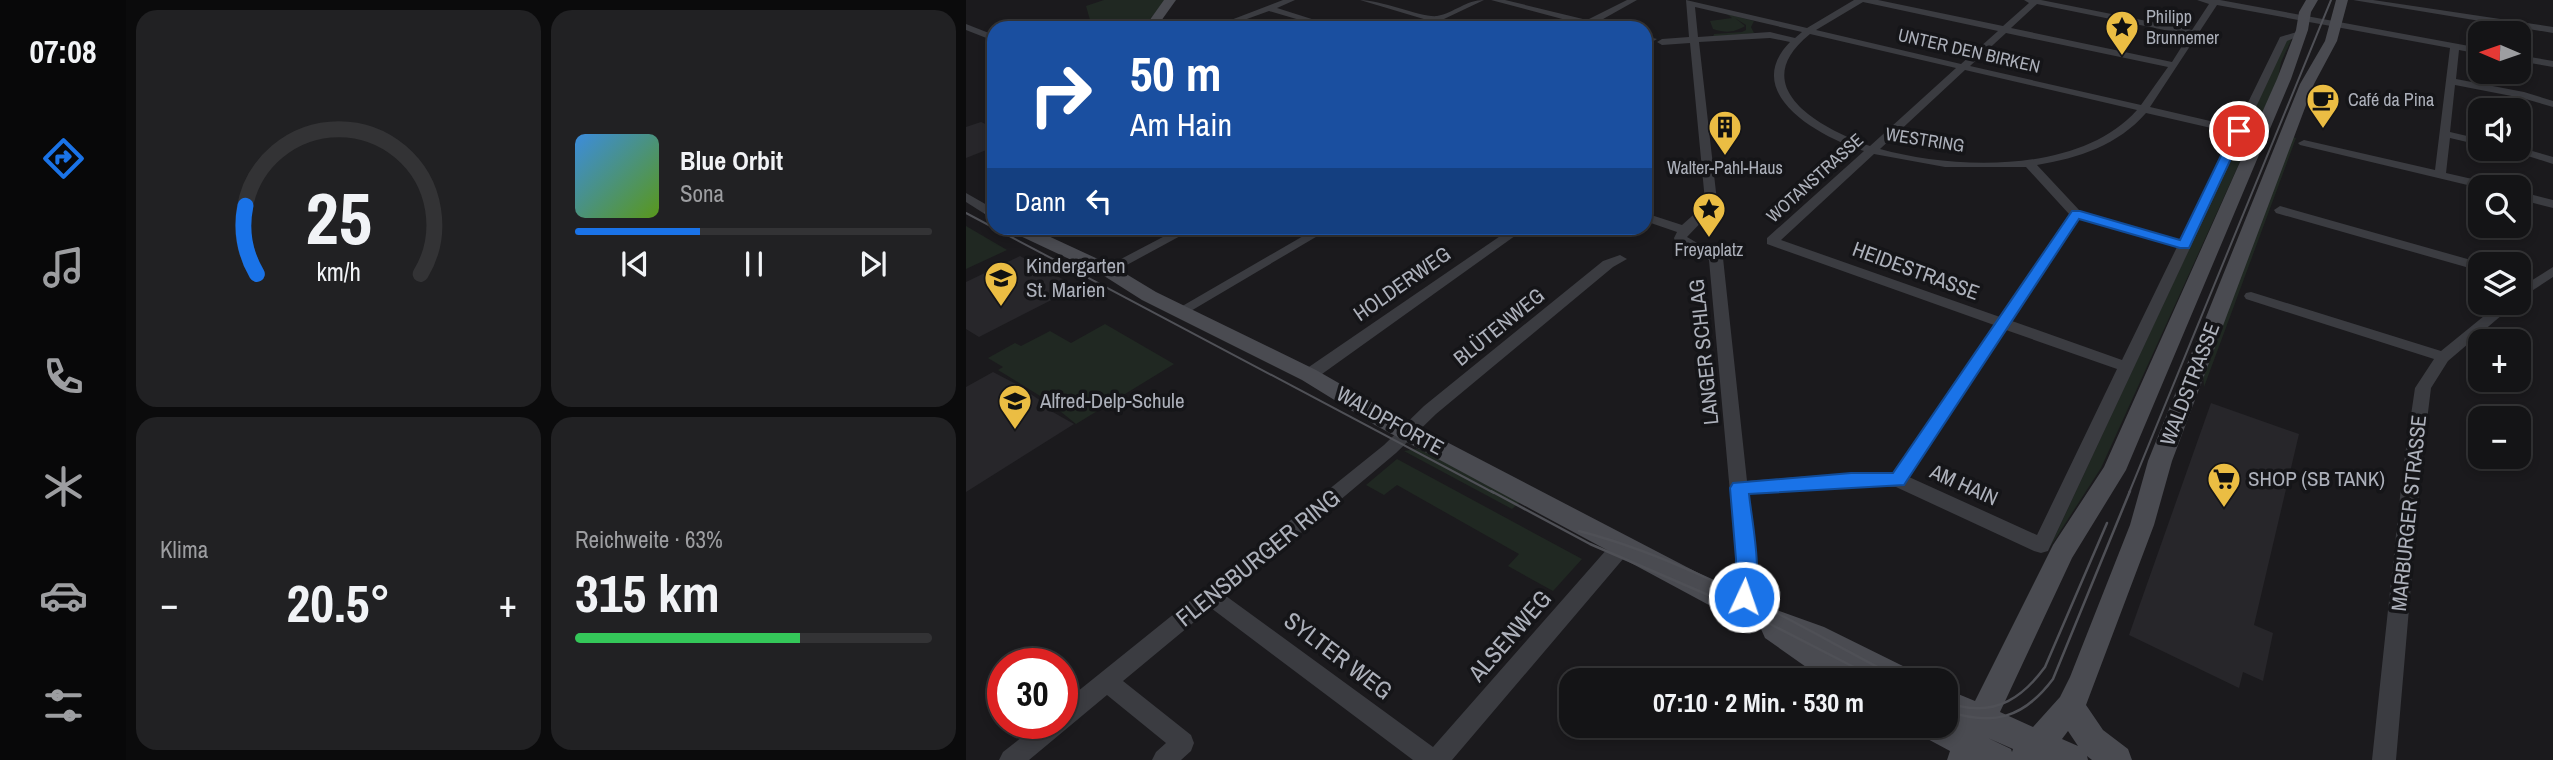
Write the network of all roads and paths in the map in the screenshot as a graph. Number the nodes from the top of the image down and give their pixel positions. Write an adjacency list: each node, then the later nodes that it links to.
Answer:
1 (1170, 0): 18 (main road)
2 (1291, 0): 15 (street)
3 (1364, 0): 17 (street)
4 (1480, 0): 17 (street)
5 (1494, 0): 23 (street)
6 (1633, 0): 24 (street)
7 (1860, 0): 29 (street, WESTRING)
8 (1866, 0): 27 (street)
9 (2033, 0): 27 (street, WOTANSTRASSE); 30 (street)
10 (2201, 0): 13 (street)
11 (2312, 0): 25 (main road, WALDSTRASSE)
12 (2357, 0): 28 (street)
13 (2215, 1): 25 (street); 30 (street, WESTRING)
14 (1690, 2): 29 (street, UNTER DEN BIRKEN); 34 (street)
15 (1268, 8): 19 (street); 20 (street)
16 (2338, 12): 25 (street); 35 (street); 91 (main road, WALDSTRASSE)
17 (1436, 19): 21 (street); 22 (street)
18 (1155, 21)
19 (1233, 21)
20 (1312, 21)
21 (1432, 21)
22 (1443, 21)
23 (1580, 21)
24 (1592, 21)
25 (2302, 26): 44 (street, WALDSTRASSE); 94 (main road, WALDSTRASSE)
26 (966, 27): 31 (street)
27 (2005, 29): 39 (street); 40 (street, WOTANSTRASSE)
28 (2553, 30)
29 (1813, 31): 33 (street, WESTRING); 40 (street, UNTER DEN BIRKEN)
30 (2194, 33): 39 (street, WESTRING)
31 (987, 35)
32 (1652, 40): 34 (street)
33 (1797, 41): 34 (street); 48 (street, WESTRING)
34 (1695, 44): 61 (street)
35 (2455, 46): 36 (street); 41 (street)
36 (2468, 49)
37 (2531, 60): 38 (street)
38 (2553, 64)
39 (2172, 65): 43 (street, WESTRING)
40 (1964, 66): 43 (street, UNTER DEN BIRKEN); 48 (street, WOTANSTRASSE)
41 (2451, 81): 42 (street); 45 (street)
42 (2553, 104)
43 (2143, 109): 44 (street, UNTER DEN BIRKEN); 51 (street, WESTRING)
44 (2239, 131): 67 (street, WALDSTRASSE)
45 (2445, 134): 46 (street); 52 (street)
46 (2468, 139)
47 (2304, 143): 52 (street)
48 (1872, 149): 51 (street, WESTRING); 66 (street, WOTANSTRASSE)
49 (2531, 155): 50 (street)
50 (2553, 161)
51 (2028, 162): 59 (street)
52 (2440, 175): 53 (street)
53 (2468, 182)
54 (966, 197): 57 (street)
55 (2531, 198): 56 (street)
56 (2553, 204)
57 (987, 209)
58 (2280, 210): 69 (street)
59 (2076, 214): 67 (street); 76 (street)
60 (1652, 219): 61 (street)
61 (1684, 230): 82 (street, LANGER SCHLAG)
62 (1031, 235): 70 (main road, WALDPFORTE)
63 (1175, 235): 70 (street)
64 (1313, 235): 74 (street)
65 (1510, 235): 79 (street, HOLDERWEG)
66 (1772, 241): 76 (street, HEIDESTRASSE)
67 (2185, 245): 78 (street, WALDSTRASSE)
68 (1620, 259): 80 (street, BLÜTENWEG)
69 (2468, 264)
70 (1107, 270): 74 (main road, WALDPFORTE)
71 (2553, 271): 72 (street)
72 (2533, 284)
73 (2251, 296): 77 (street)
74 (1179, 312): 79 (main road, WALDPFORTE)
75 (2494, 315): 77 (street, MARBURGER STRASSE)
76 (2003, 324): 78 (street, HEIDESTRASSE); 81 (street)
77 (2443, 357): 103 (street, MARBURGER STRASSE)
78 (2126, 367): 83 (street, WALDSTRASSE)
79 (1309, 375): 80 (main road, WALDPFORTE)
80 (1408, 432): 84 (main road, WALDPFORTE); 85 (street, FLENSBURGER RING)
81 (1898, 480): 82 (street, AM HAIN); 83 (street, AM HAIN)
82 (1739, 488): 86 (street, LANGER SCHLAG)
83 (2041, 545)
84 (1622, 546): 86 (main road, WALDPFORTE); 99 (street, ALSENWEG)
85 (1211, 596): 89 (street, FLENSBURGER RING); 98 (street, SYLTER WEG)
86 (1751, 614): 87 (main road, WALDPFORTE); 88 (main road, WALDPFORTE)
87 (1831, 668)
88 (1877, 668)
89 (1107, 682): 90 (street, FLENSBURGER RING); 97 (street)
90 (1078, 705)
91 (2070, 707): 95 (main road, WALDSTRASSE); 102 (main road)
92 (1958, 722): 94 (main road)
93 (1037, 739): 96 (street)
94 (1970, 742): 95 (main road); 100 (main road)
95 (2030, 752): 101 (main road)
96 (1011, 760)
97 (1164, 760)
98 (1432, 760)
99 (1437, 760)
100 (2000, 760)
101 (2073, 760)
102 (2117, 760)
103 (2384, 760)

